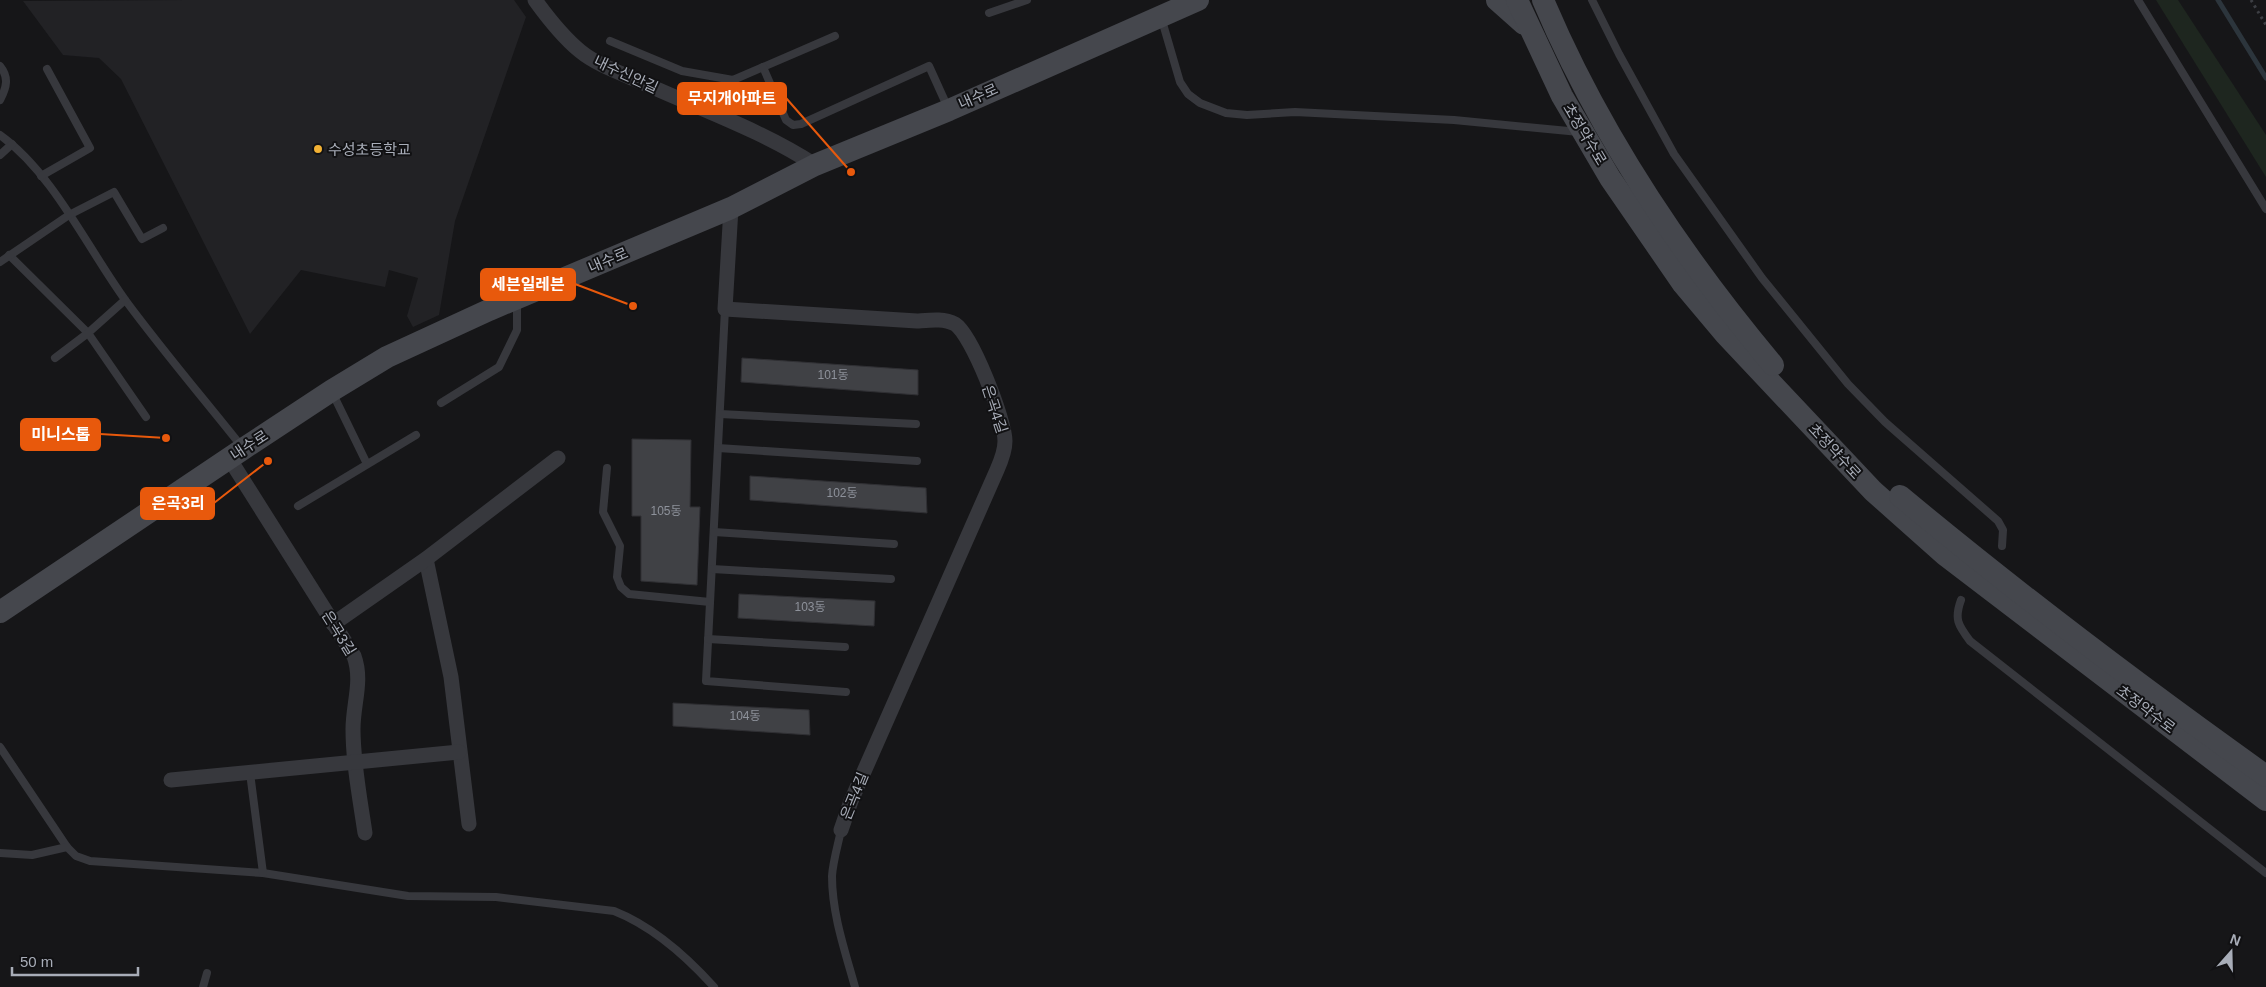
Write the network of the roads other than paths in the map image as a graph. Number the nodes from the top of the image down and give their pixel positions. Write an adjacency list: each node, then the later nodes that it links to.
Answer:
1 (535, 0): 25 (street, 내수신안길)
2 (1027, 0): 10 (lane)
3 (1198, 0): 11 (main road, 내수로)
4 (1497, 0): 12 (main road)
5 (1517, 0): 12 (main road, 초정약수로)
6 (1543, 0): 14 (main road, 초정약수로)
7 (1558, 0): 14 (main road)
8 (1592, 0): 53 (lane)
9 (2138, 0): 28 (lane)
10 (989, 13)
11 (1160, 16): 20 (main road, 내수로); 21 (lane)
12 (1530, 28): 21 (main road, 초정약수로)
13 (835, 36): 17 (lane)
14 (1561, 39): 68 (main road, 초정약수로)
15 (610, 41): 17 (lane)
16 (0, 66): 19 (lane)
17 (763, 67): 20 (lane)
18 (47, 69): 26 (lane)
19 (0, 100)
20 (949, 110): 25 (main road, 내수로)
21 (1584, 133): 70 (main road, 초정약수로)
22 (0, 135): 23 (lane)
23 (12, 144): 24 (lane); 26 (lane)
24 (0, 155)
25 (816, 165): 27 (main road, 내수로)
26 (41, 176): 29 (lane)
27 (731, 208): 33 (main road, 내수로); 35 (street)
28 (2266, 209)
29 (69, 215): 30 (lane); 31 (lane); 34 (lane)
30 (163, 228)
31 (9, 255): 32 (lane); 36 (lane)
32 (0, 262)
33 (517, 298): 38 (main road, 내수로); 39 (lane)
34 (126, 300): 36 (lane); 45 (lane)
35 (726, 309): 40 (lane); 72 (street, 은곡4길)
36 (88, 332): 37 (lane); 41 (lane)
37 (55, 358)
38 (331, 391): 45 (main road, 내수로); 48 (lane)
39 (441, 403)
40 (720, 414): 42 (lane); 44 (lane)
41 (146, 417)
42 (916, 424)
43 (416, 435): 48 (lane)
44 (718, 448): 47 (lane); 51 (lane)
45 (236, 453): 59 (main road, 내수로); 60 (street, 은곡3길)
46 (558, 458): 54 (street)
47 (917, 461)
48 (367, 464): 50 (lane)
49 (608, 468): 58 (lane)
50 (298, 506)
51 (714, 532): 52 (lane); 55 (lane)
52 (894, 544)
53 (2002, 546)
54 (426, 559): 60 (street); 65 (street)
55 (712, 570): 56 (lane); 58 (lane)
56 (891, 579)
57 (1961, 600): 77 (lane)
58 (710, 602): 61 (lane)
59 (0, 612)
60 (333, 624): 66 (street, 은곡3길)
61 (708, 639): 62 (lane); 63 (lane)
62 (845, 647)
63 (846, 692)
64 (0, 747): 74 (lane)
65 (459, 752): 66 (street); 71 (street)
66 (356, 762): 67 (street); 73 (street, 은곡3길)
67 (250, 773): 69 (street); 76 (lane)
68 (2266, 776)
69 (171, 780)
70 (2266, 800)
71 (469, 824)
72 (841, 830): 81 (lane)
73 (365, 833)
74 (67, 847): 75 (lane); 76 (lane)
75 (0, 853)
76 (263, 873): 80 (lane)
77 (2266, 873)
78 (206, 973): 79 (lane)
79 (203, 987)
80 (714, 987)
81 (855, 987)

